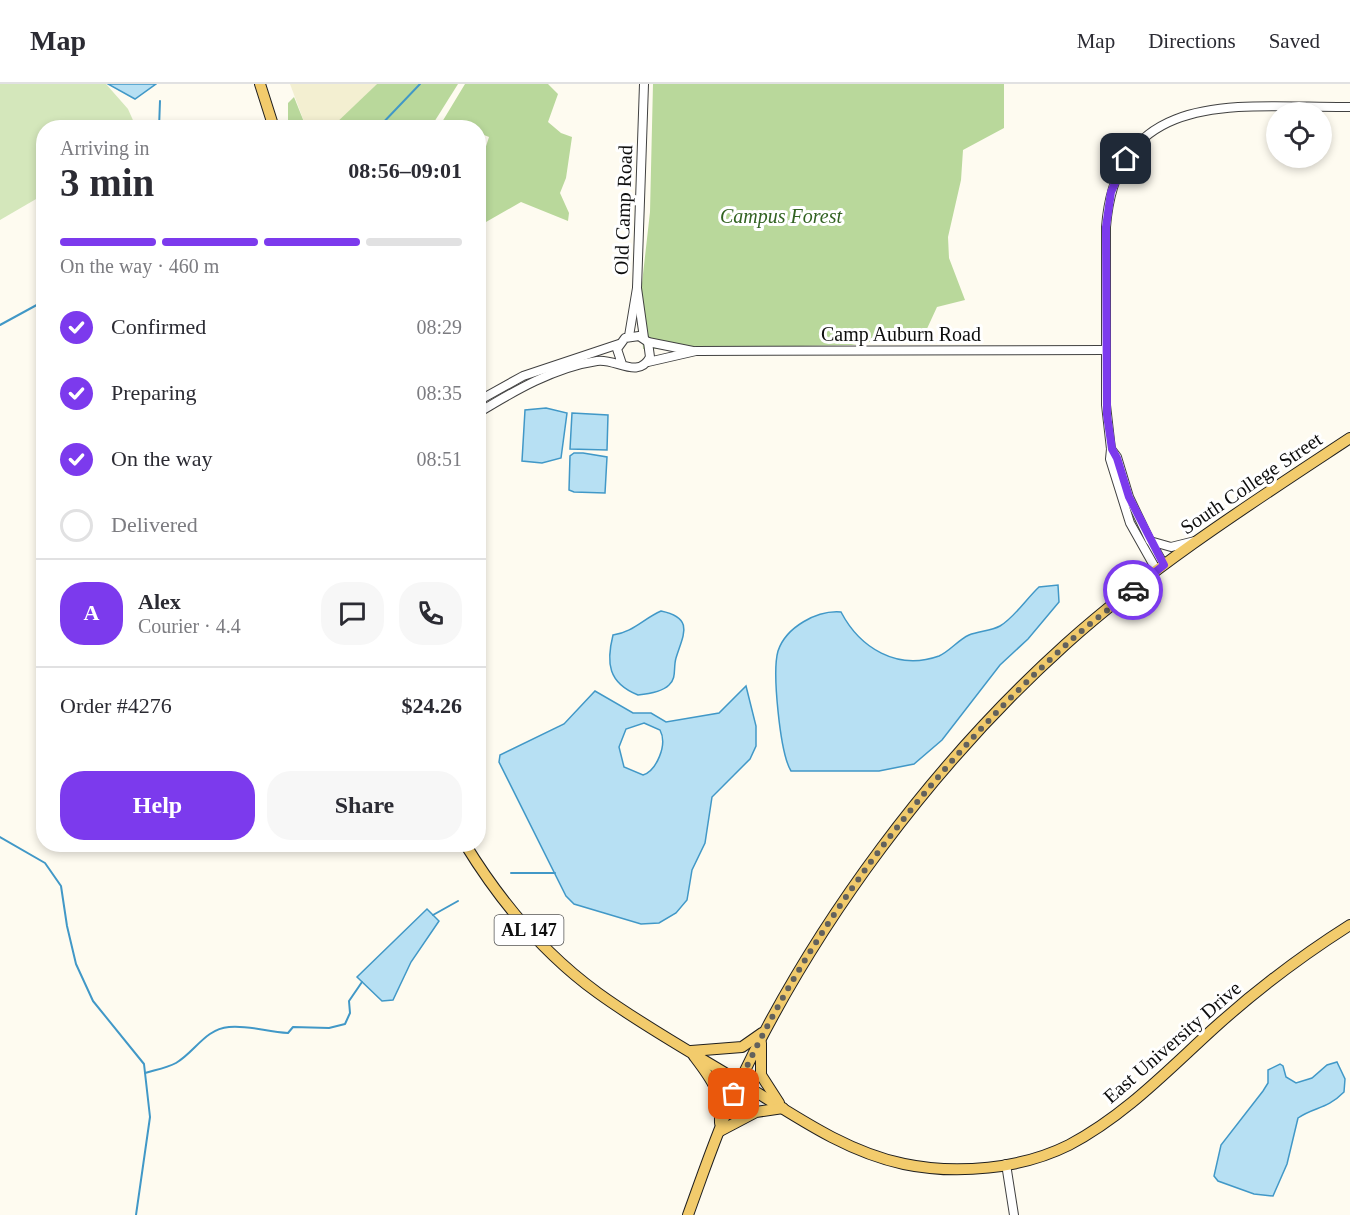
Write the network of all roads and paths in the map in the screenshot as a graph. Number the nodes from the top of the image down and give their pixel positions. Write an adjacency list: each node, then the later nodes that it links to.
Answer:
1 (260, 84): 4 (main road)
2 (644, 84): 5 (street, Old Camp Road)
3 (1350, 107): 9 (street)
4 (271, 120)
5 (637, 288): 6 (street, Old Camp Road); 7 (street, Old Camp Road)
6 (628, 336): 7 (street); 8 (street)
7 (646, 340): 10 (street, Camp Auburn Road); 11 (street)
8 (619, 344): 12 (street); 13 (street)
9 (1106, 350): 10 (street, Camp Auburn Road); 16 (street)
10 (696, 351): 11 (street, Camp Auburn Road)
11 (648, 362): 12 (street)
12 (622, 364): 14 (street)
13 (486, 397)
14 (486, 408)
15 (1350, 438): 17 (main road, South College Street)
16 (1112, 449): 18 (street); 19 (street)
17 (1199, 540): 18 (street); 19 (main road, South College Street)
18 (1150, 541): 19 (street)
19 (1161, 568): 22 (main road, South College Street)
20 (471, 852): 24 (main road, AL 147)
21 (1350, 926): 28 (main road, East University Drive)
22 (766, 1029): 23 (main road, South College Street); 24 (main road)
23 (761, 1040): 25 (main road, South College Street); 26 (main road)
24 (691, 1051): 25 (main road, AL 147); 27 (main road)
25 (740, 1082): 26 (main road, East University Drive); 27 (main road, South College Street)
26 (783, 1108): 27 (main road); 28 (main road, East University Drive)
27 (720, 1131): 29 (main road, South College Street)
28 (1006, 1164): 30 (street)
29 (688, 1215)
30 (1014, 1215)

